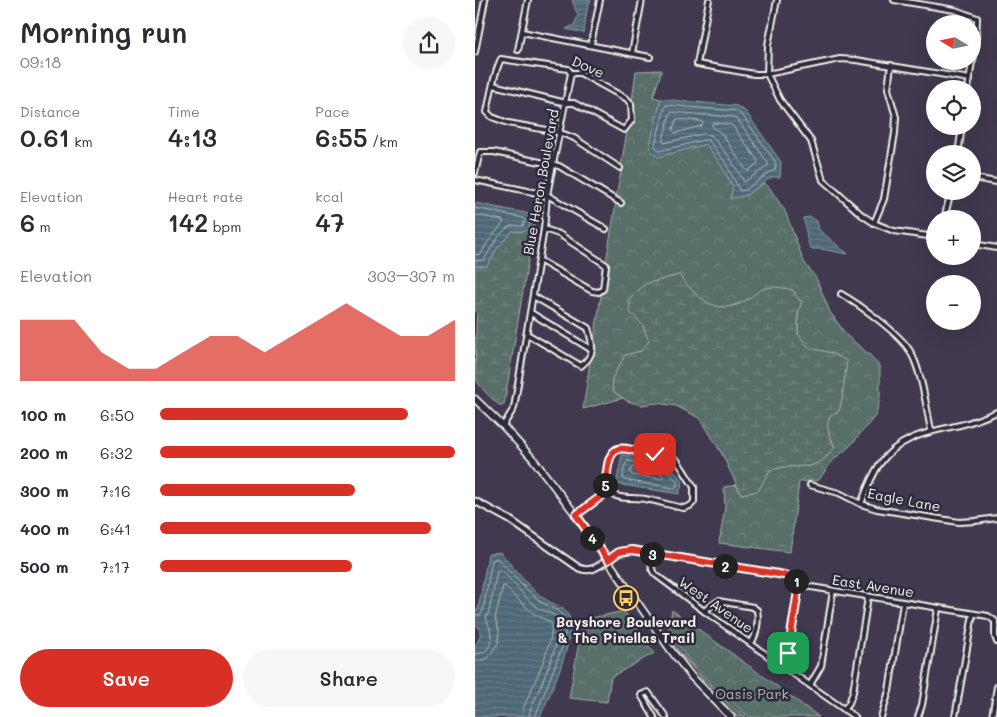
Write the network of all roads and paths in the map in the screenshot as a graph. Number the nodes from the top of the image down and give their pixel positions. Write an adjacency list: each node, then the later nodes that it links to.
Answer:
1 (485, 0): 12 (street)
2 (528, 0): 9 (street)
3 (600, 0): 10 (street)
4 (642, 0): 13 (street)
5 (709, 0): 18 (street)
6 (777, 0): 18 (street)
7 (894, 0): 8 (street)
8 (969, 15)
9 (522, 32): 10 (street); 11 (street)
10 (591, 44): 13 (street)
11 (518, 50)
12 (475, 52)
13 (632, 53): 14 (street)
14 (650, 57)
15 (891, 66): 18 (street); 19 (street); 31 (street)
16 (971, 70): 19 (street)
17 (571, 73): 20 (street, Dove); 21 (street, Blue Heron Boulevard); 21 (street, Dove)
18 (767, 74): 31 (street)
19 (970, 79)
20 (493, 85): 21 (street); 22 (street)
21 (566, 103): 22 (street, Blue Heron Boulevard)
22 (558, 132): 23 (street, Blue Heron Boulevard); 24 (street)
23 (553, 164): 25 (street); 29 (street, Blue Heron Boulevard); 30 (street)
24 (620, 168)
25 (475, 173)
26 (981, 179): 28 (street)
27 (475, 180): 29 (street)
28 (997, 182)
29 (547, 195): 32 (street, Blue Heron Boulevard); 33 (street)
30 (621, 203)
31 (873, 223): 34 (street)
32 (544, 229): 37 (street, Blue Heron Boulevard); 37 (street)
33 (605, 229)
34 (926, 236)
35 (981, 245): 36 (street)
36 (997, 248)
37 (539, 260): 39 (street, Blue Heron Boulevard)
38 (841, 294): 46 (street)
39 (533, 296): 40 (street, Blue Heron Boulevard); 42 (street)
40 (531, 313): 41 (street, Blue Heron Boulevard); 42 (street)
41 (527, 334): 42 (street); 45 (street, Blue Heron Boulevard)
42 (592, 350)
43 (475, 399): 45 (main road)
44 (997, 412): 46 (street)
45 (503, 426): 51 (main road)
46 (931, 430): 50 (street)
47 (810, 486): 50 (street, Eagle Lane)
48 (607, 492): 48 (street); 51 (street)
49 (475, 501): 54 (street)
50 (861, 504): 52 (street, Eagle Lane)
51 (576, 515): 54 (main road)
52 (997, 518)
53 (653, 554): 54 (street, East Avenue); 55 (street, East Avenue); 60 (street, West Avenue)
54 (608, 560): 70 (main road)
55 (799, 585): 56 (street, East Avenue); 64 (street)
56 (833, 591): 57 (street, East Avenue); 65 (street)
57 (868, 597): 58 (street, East Avenue); 67 (street)
58 (903, 602): 59 (street, East Avenue); 72 (street)
59 (938, 608): 61 (street, East Avenue); 73 (street)
60 (704, 611): 63 (street, West Avenue); 63 (street)
61 (973, 614): 62 (street, East Avenue); 74 (street)
62 (997, 642)
63 (751, 644): 64 (street, West Avenue)
64 (781, 665): 65 (street, West Avenue)
65 (810, 685): 67 (street, West Avenue)
66 (997, 687): 75 (street)
67 (844, 709): 71 (street, West Avenue)
68 (653, 717): 69 (street)
69 (666, 717)
70 (731, 717)
71 (855, 717)
72 (881, 717)
73 (918, 717)
74 (955, 717)
75 (992, 717)

